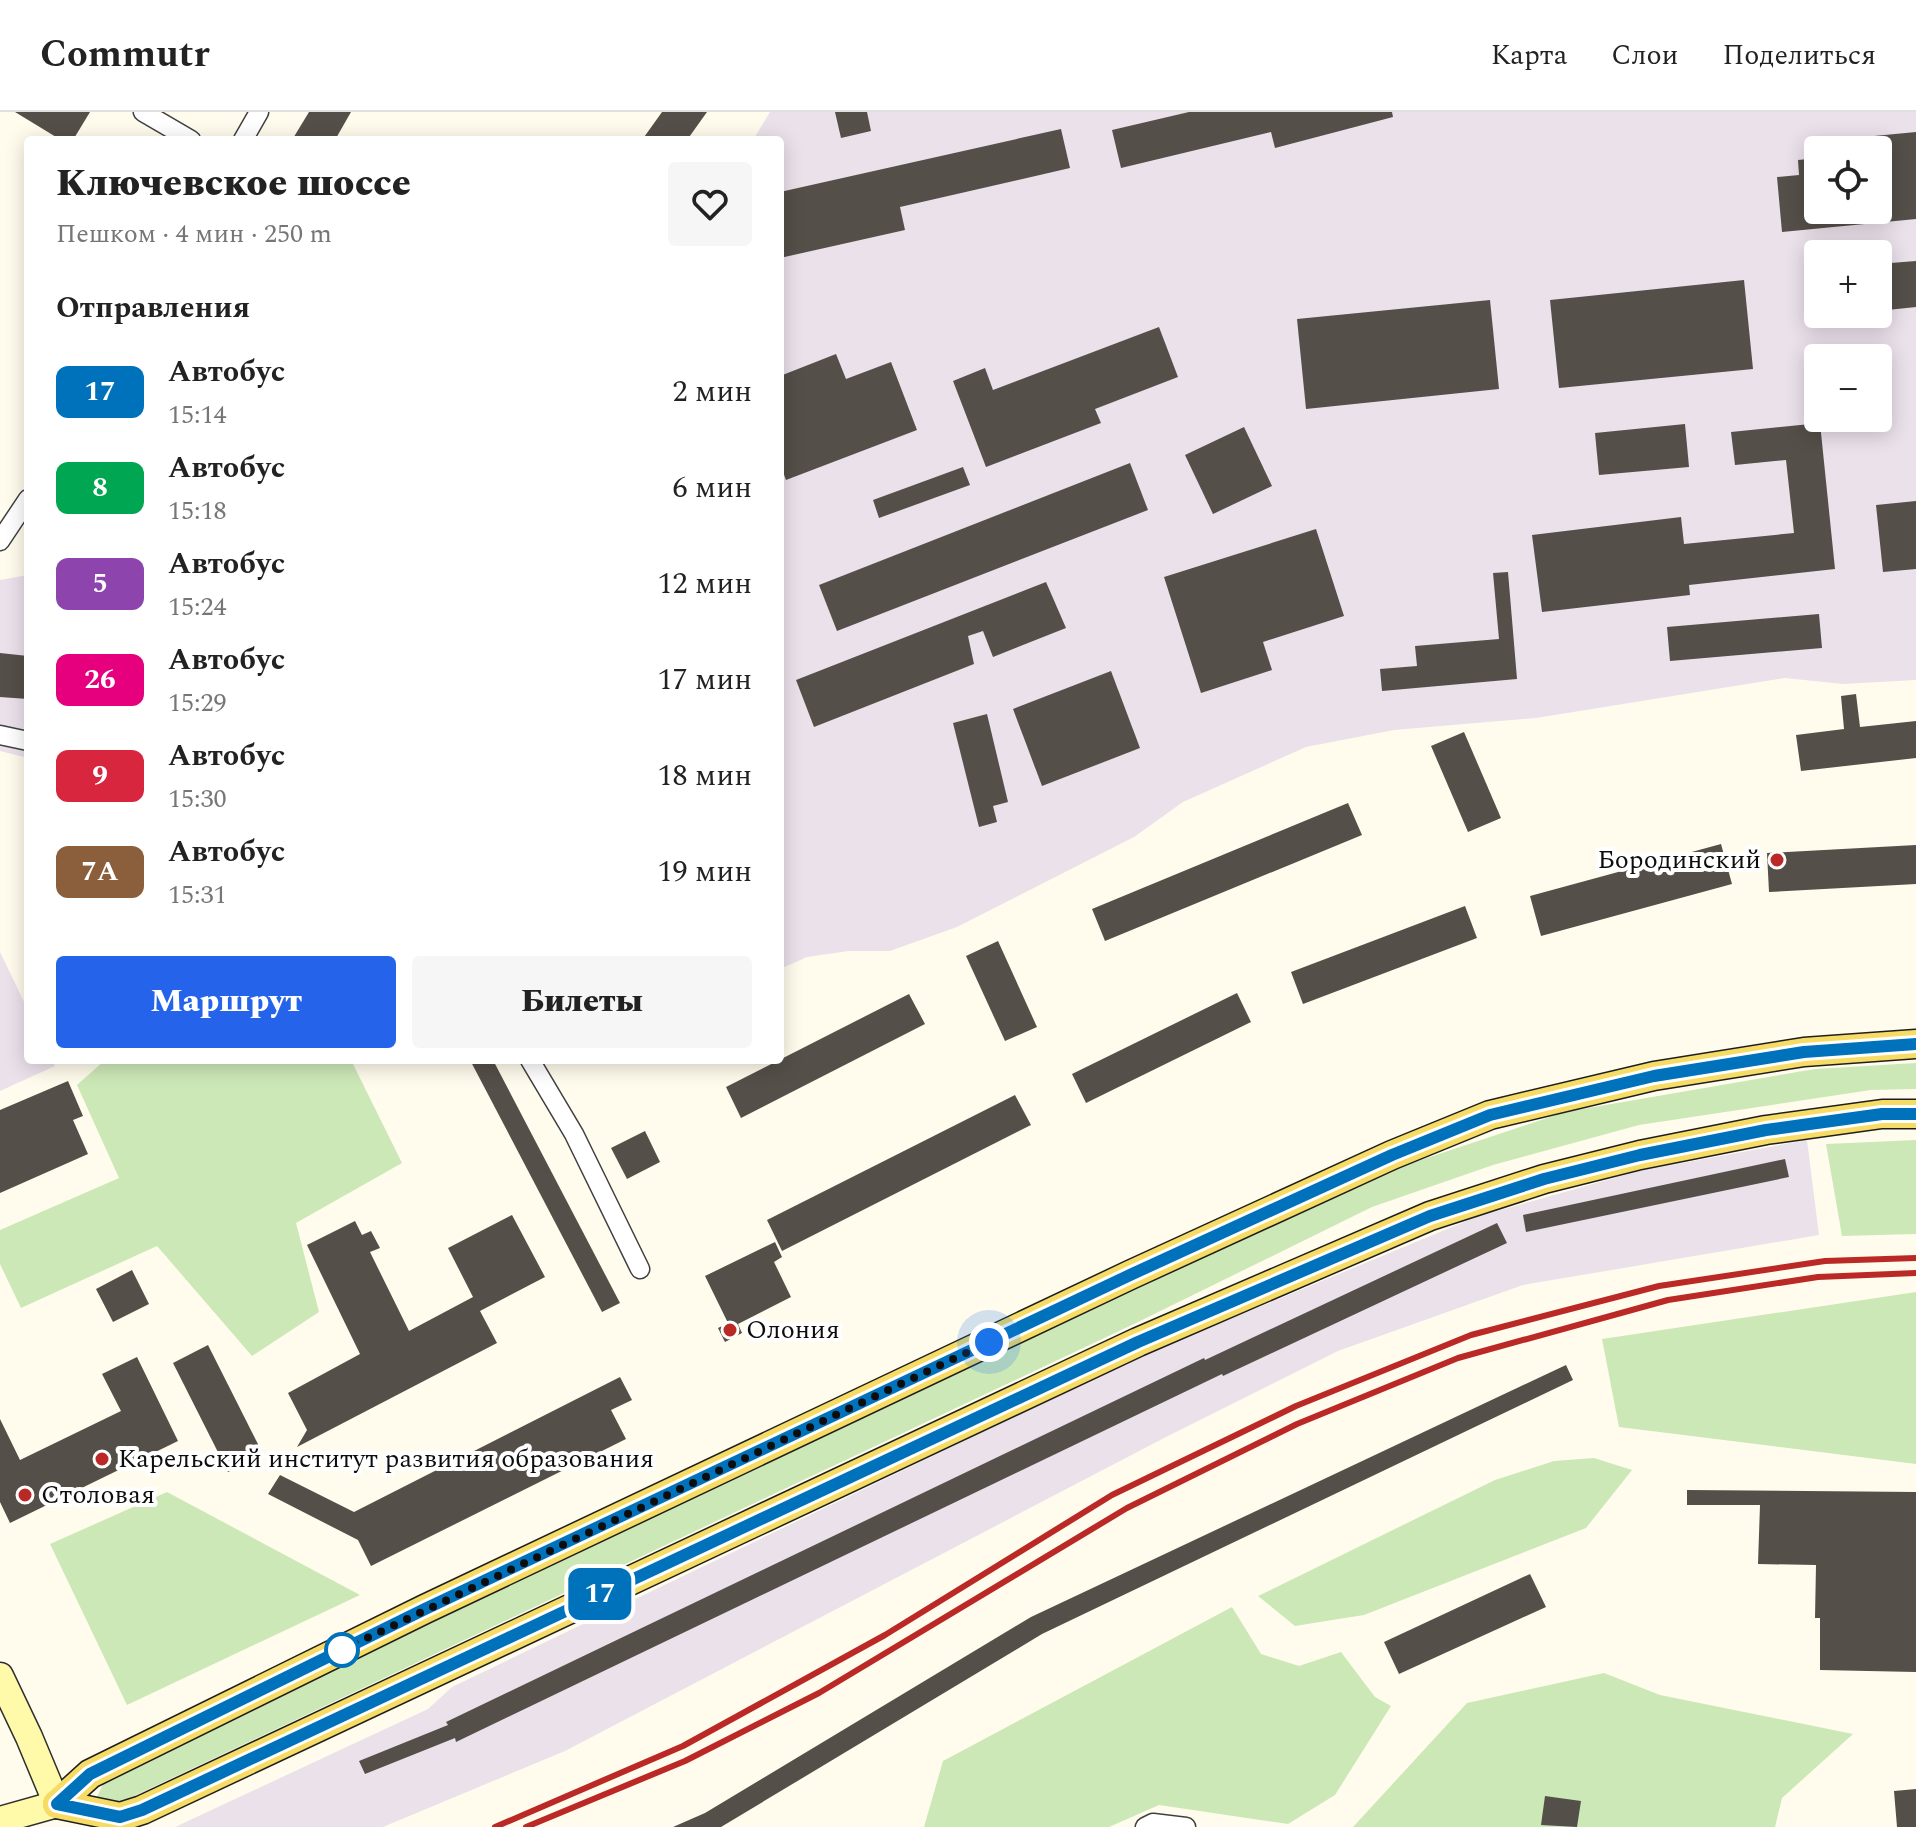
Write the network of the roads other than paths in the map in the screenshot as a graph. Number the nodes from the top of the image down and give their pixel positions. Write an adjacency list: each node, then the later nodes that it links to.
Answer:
1 (143, 112): 3 (street)
2 (259, 112): 4 (street)
3 (184, 136)
4 (245, 136)
5 (24, 505): 6 (street)
6 (0, 541)
7 (0, 735): 8 (street)
8 (24, 740)
9 (1916, 1044): 14 (main road)
10 (532, 1064): 12 (street)
11 (1916, 1114): 14 (main road)
12 (640, 1269)
13 (0, 1676): 14 (main road)
14 (64, 1819): 15 (main road)
15 (0, 1820)
16 (1150, 1826): 17 (street)
17 (1186, 1827)

